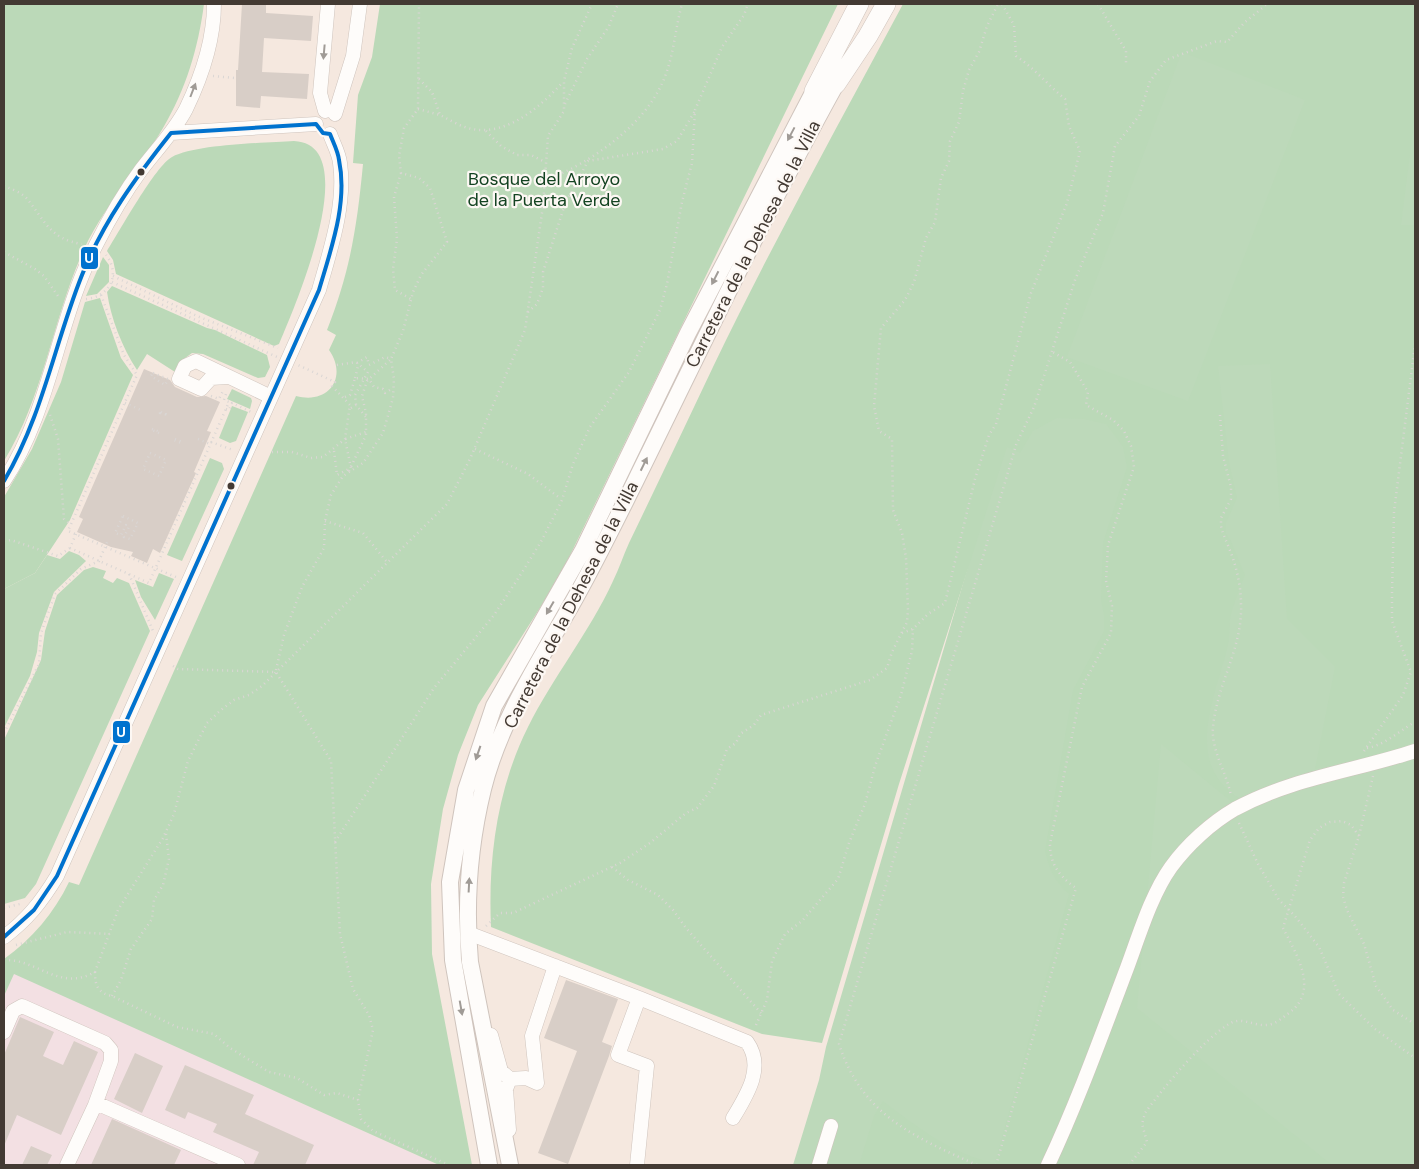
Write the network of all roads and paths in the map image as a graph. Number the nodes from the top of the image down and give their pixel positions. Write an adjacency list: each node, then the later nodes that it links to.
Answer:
1 (214, 4): 31 (street, one-way to 1)
2 (328, 4): 27 (street, one-way to 27)
3 (360, 4): 27 (street)
4 (419, 4): 20 (path)
5 (592, 4): 21 (path)
6 (618, 4): 24 (path)
7 (682, 4): 34 (path)
8 (748, 4): 26 (path)
9 (848, 4): 23 (highway)
10 (859, 4): 23 (highway)
11 (877, 4): 22 (highway)
12 (886, 4): 22 (highway)
13 (998, 4): 101 (path)
14 (1002, 4): 100 (path)
15 (1098, 4): 17 (path)
16 (1267, 4): 50 (path)
17 (1126, 66)
18 (220, 76): 19 (path)
19 (236, 78)
20 (419, 79): 25 (path); 28 (path)
21 (564, 81): 24 (path); 30 (path)
22 (836, 84): 121 (main road, Carretera de la Dehesa de la Villa, one-way to 22)
23 (814, 91): 143 (main road, Carretera de la Dehesa de la Villa, one-way to 143)
24 (564, 106): 33 (path)
25 (418, 109): 28 (path); 35 (path)
26 (695, 110): 34 (path); 86 (path)
27 (330, 112): 29 (street); 32 (street)
28 (440, 115): 30 (path)
29 (316, 124): 31 (street); 32 (street)
30 (486, 131): 33 (path)
31 (171, 133): 85 (street)
32 (330, 134): 52 (street)
33 (545, 162): 36 (path)
34 (588, 162): 36 (path); 47 (path)
35 (400, 173): 45 (path); 45 (path)
36 (544, 181): 47 (path)
37 (4, 186): 38 (path)
38 (89, 244)
39 (4, 252): 46 (path)
40 (102, 252): 41 (path)
41 (113, 276): 42 (path); 49 (path)
42 (112, 282): 43 (path); 52 (path)
43 (101, 295): 44 (path); 65 (path)
44 (82, 299)
45 (411, 299): 51 (path)
46 (65, 306)
47 (527, 313): 78 (path)
48 (1415, 344): 107 (path)
49 (284, 346)
50 (1051, 351): 147 (path); 148 (path)
51 (391, 359): 55 (path); 59 (path); 61 (path)
52 (288, 361): 63 (street); 64 (path)
53 (337, 365): 54 (path)
54 (358, 365): 55 (path); 56 (path); 58 (path)
55 (369, 365): 56 (path)
56 (368, 372): 59 (path)
57 (227, 377): 63 (street)
58 (355, 378): 59 (path); 64 (path)
59 (367, 378): 61 (path); 66 (path); 73 (path)
60 (168, 380): 60 (path)
61 (394, 388): 83 (path)
62 (228, 392): 69 (path)
63 (271, 397): 123 (street)
64 (344, 398): 68 (path)
65 (125, 403): 70 (path); 89 (path)
66 (356, 405): 68 (path); 73 (path)
67 (48, 408): 89 (path)
68 (351, 408): 76 (path)
69 (226, 409): 71 (path); 77 (path)
70 (143, 411)
71 (254, 413)
72 (1220, 414): 111 (path)
73 (366, 418): 74 (path)
74 (366, 432): 76 (path); 82 (path)
75 (198, 439): 77 (path)
76 (345, 440): 79 (path); 82 (path)
77 (210, 443): 80 (path); 97 (path)
78 (475, 449): 86 (path); 96 (path)
79 (333, 450): 81 (path); 82 (path)
80 (236, 452)
81 (272, 452)
82 (351, 468): 83 (path)
83 (348, 473): 87 (path)
84 (158, 476): 84 (path)
85 (4, 481)
86 (562, 500): 115 (path)
87 (324, 521): 96 (path); 104 (path)
88 (138, 523): 88 (path)
89 (71, 525): 90 (path)
90 (76, 534): 93 (path); 94 (path)
91 (108, 540): 93 (path)
92 (4, 541): 94 (path)
93 (105, 547): 95 (path); 97 (path)
94 (70, 548): 95 (path)
95 (99, 561): 98 (path); 106 (path)
96 (387, 562): 104 (path)
97 (155, 568): 98 (path); 99 (path)
98 (129, 574): 102 (path)
99 (179, 578)
100 (913, 629): 101 (path); 130 (path)
101 (902, 633): 116 (path)
102 (153, 635)
103 (173, 666): 104 (path)
104 (276, 672): 113 (path); 115 (path)
105 (1415, 722): 107 (path)
106 (4, 733)
107 (1366, 749): 110 (path)
108 (1415, 751): 109 (street)
109 (1375, 762): 110 (street); 114 (path)
110 (1353, 768): 149 (street)
111 (1233, 803)
112 (1237, 819): 119 (path)
113 (166, 833): 122 (path); 128 (path)
114 (1360, 836): 119 (path); 131 (path)
115 (335, 842): 136 (path)
116 (611, 866): 120 (path); 130 (path)
117 (23, 907): 118 (path)
118 (4, 908)
119 (1288, 909): 134 (path); 150 (path)
120 (486, 927)
121 (468, 933): 125 (main road, Carretera de la Dehesa de la Villa); 126 (street)
122 (110, 934): 123 (path); 127 (path)
123 (9, 941)
124 (4, 960): 127 (path)
125 (470, 962): 135 (street); 144 (main road, Carretera de la Dehesa de la Villa)
126 (555, 966): 129 (street); 135 (street)
127 (95, 972): 128 (path)
128 (112, 996): 136 (path)
129 (639, 998): 138 (street); 145 (street)
130 (761, 1013): 132 (path)
131 (1415, 1024)
132 (756, 1025)
133 (4, 1032): 137 (street)
134 (1415, 1058)
135 (510, 1079): 144 (street)
136 (358, 1100): 142 (path)
137 (95, 1105): 140 (street); 141 (street)
138 (733, 1118)
139 (831, 1126): 146 (street)
140 (67, 1165)
141 (238, 1165)
142 (450, 1165)
143 (488, 1165)
144 (511, 1165)
145 (637, 1165)
146 (819, 1165)
147 (977, 1165)
148 (996, 1165)
149 (1048, 1165)
150 (1129, 1165)

